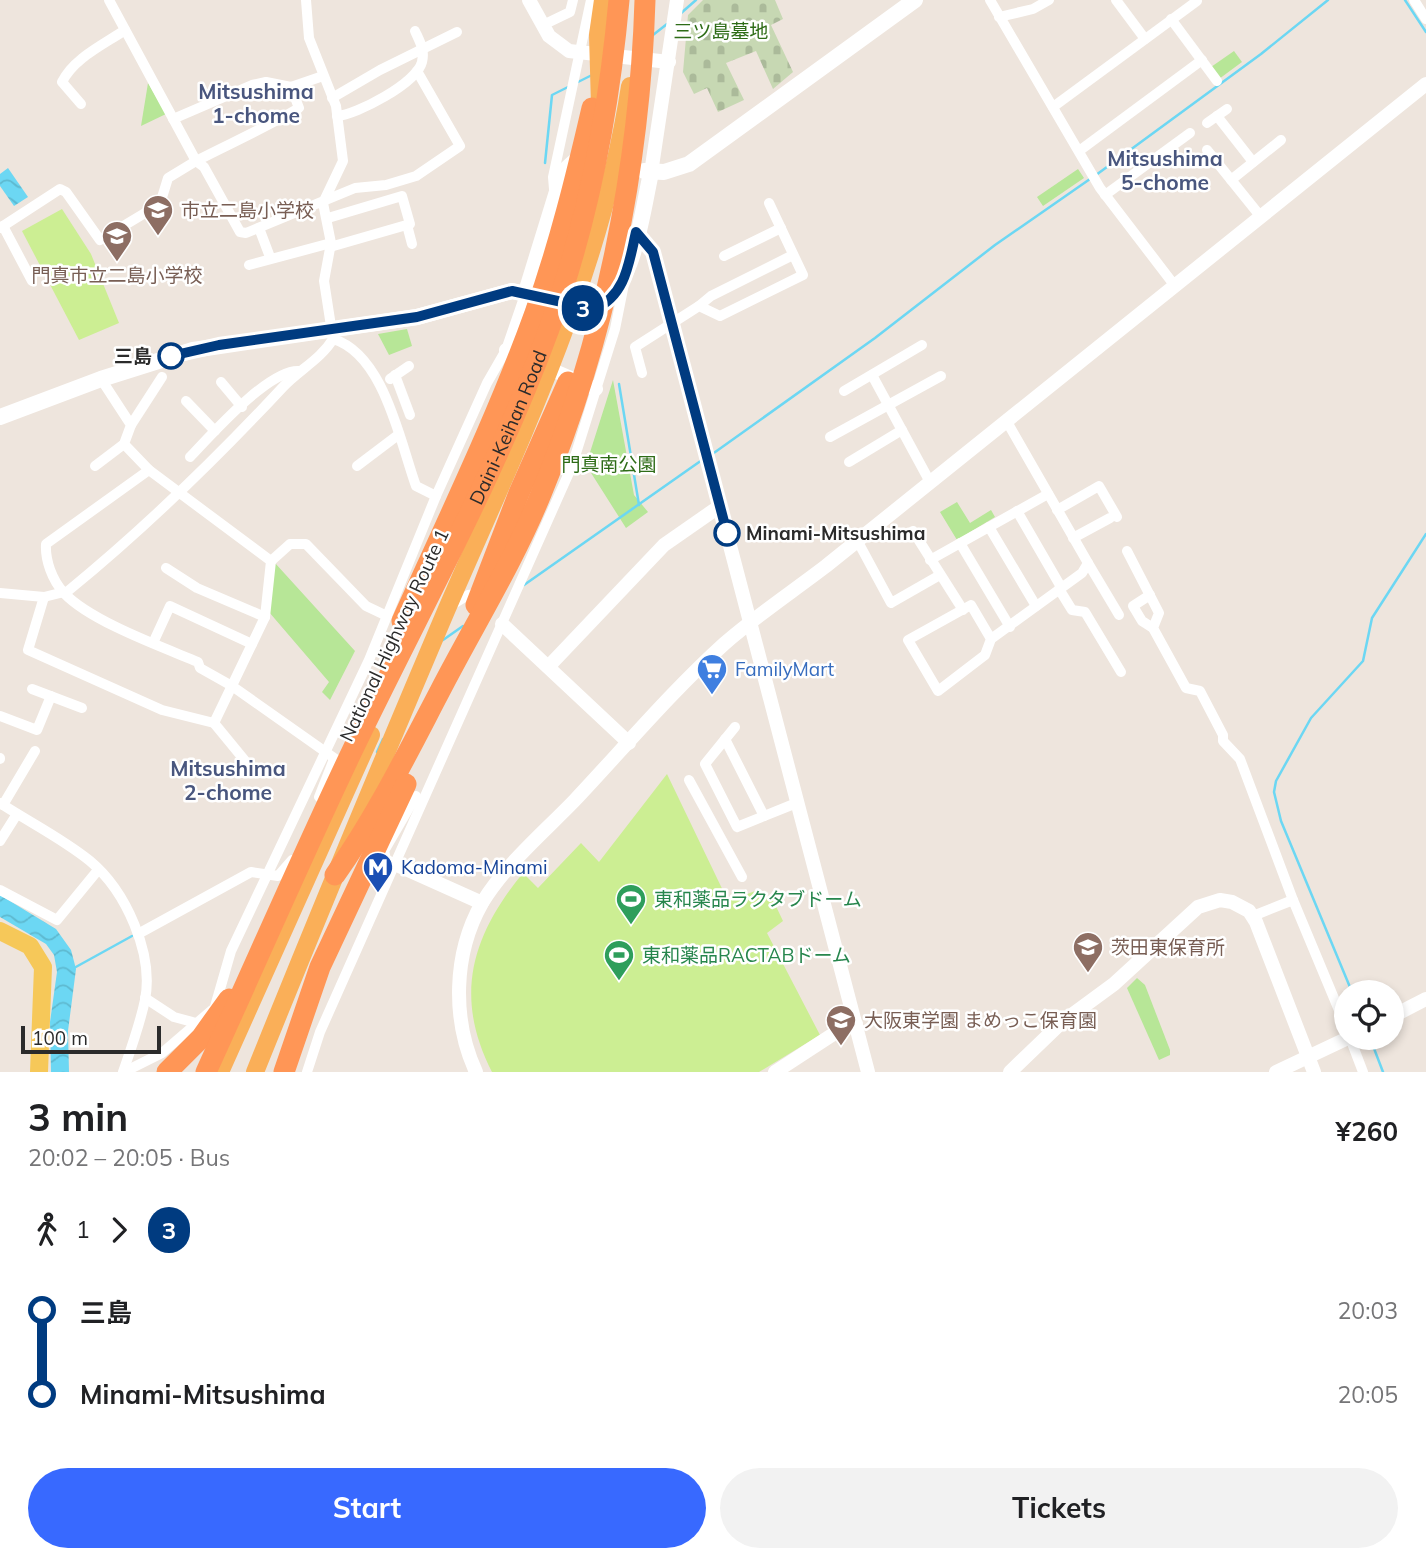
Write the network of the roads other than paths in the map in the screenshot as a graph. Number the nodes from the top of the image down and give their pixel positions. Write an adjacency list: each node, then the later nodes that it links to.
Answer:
1 (109, 0): 21 (street)
2 (306, 0): 31 (street)
3 (528, 0): 20 (street)
4 (573, 0): 20 (street)
5 (591, 0): 26 (street)
6 (603, 0): 26 (highway, National Highway Route 1)
7 (613, 0): 136 (highway)
8 (620, 0): 156 (highway, Daini-Keihan Road)
9 (645, 0): 27 (highway, National Highway Route 1); 68 (highway)
10 (677, 0): 29 (street)
11 (915, 0): 49 (main road)
12 (990, 0): 17 (street)
13 (1049, 0): 17 (street)
14 (1116, 0): 24 (street)
15 (1414, 0): 19 (street)
16 (1197, 1): 18 (street)
17 (999, 17): 37 (street)
18 (1171, 19): 24 (street); 28 (street)
19 (1426, 19)
20 (543, 25): 26 (street)
21 (125, 30): 36 (street); 41 (street)
22 (415, 31): 25 (street)
23 (457, 32): 25 (street)
24 (1145, 39): 37 (street)
25 (423, 50): 30 (street); 35 (street)
26 (599, 54): 27 (street); 51 (street); 87 (highway, National Highway Route 1)
27 (633, 58): 29 (street); 87 (highway, National Highway Route 1)
28 (1202, 60): 32 (street); 46 (street)
29 (669, 62): 49 (street)
30 (417, 71): 40 (street); 53 (street)
31 (323, 76): 34 (street); 35 (street)
32 (1217, 81)
33 (1426, 83): 55 (street)
34 (291, 87): 41 (street); 47 (street)
35 (332, 98): 40 (street)
36 (81, 104)
37 (1053, 107): 46 (street)
38 (1227, 109): 39 (street)
39 (1217, 116): 42 (street); 48 (street)
40 (337, 117): 53 (street)
41 (173, 119): 47 (street)
42 (1207, 123)
43 (1190, 133): 52 (street)
44 (1281, 140): 48 (street)
45 (1207, 150): 50 (street)
46 (1079, 152): 52 (street)
47 (196, 161): 58 (street); 59 (street)
48 (1253, 162): 50 (street)
49 (652, 173): 51 (main road); 61 (main road)
50 (1231, 180): 55 (street)
51 (555, 195): 71 (main road)
52 (1105, 195): 70 (street)
53 (323, 203): 56 (street); 59 (street)
54 (769, 203): 60 (street)
55 (1261, 217): 70 (street)
56 (328, 218): 57 (street); 63 (street)
57 (407, 225): 62 (street); 63 (street)
58 (1, 227): 69 (street)
59 (259, 228): 66 (street)
60 (781, 228): 64 (street); 65 (street)
61 (636, 232): 68 (main road); 73 (street)
62 (412, 244)
63 (330, 245): 66 (street); 74 (street)
64 (793, 255): 72 (street); 72 (street)
65 (724, 256)
66 (270, 257): 67 (street)
67 (249, 265)
68 (616, 278): 71 (main road); 88 (street); 171 (highway); 195 (highway)
69 (32, 281)
70 (1175, 286): 95 (street)
71 (526, 292): 74 (main road); 76 (street)
72 (699, 306): 73 (street)
73 (673, 324): 79 (street); 111 (street)
74 (334, 335): 78 (street); 84 (main road); 86 (street)
75 (922, 345): 81 (street)
76 (506, 350): 88 (street); 110 (street)
77 (408, 366): 80 (street)
78 (299, 371): 92 (street); 108 (street)
79 (642, 373)
80 (395, 375): 86 (street); 93 (street)
81 (872, 375): 89 (street); 91 (street)
82 (941, 376): 91 (street)
83 (162, 377): 96 (street)
84 (101, 379): 94 (main road); 96 (street)
85 (221, 382): 92 (street)
86 (382, 384): 99 (street)
87 (538, 385): 132 (highway, National Highway Route 1); 159 (highway, National Highway Route 1)
88 (596, 389): 120 (street)
89 (844, 391)
90 (186, 401): 98 (street)
91 (889, 405): 97 (street); 100 (street)
92 (242, 407): 98 (street)
93 (410, 415)
94 (0, 417)
95 (1006, 420): 107 (street); 109 (street)
96 (131, 425): 101 (street)
97 (902, 430): 103 (street); 107 (street)
98 (215, 431): 102 (street)
99 (398, 435): 105 (street); 110 (street)
100 (830, 437)
101 (124, 444): 104 (street); 106 (street)
102 (190, 457)
103 (849, 462)
104 (95, 466)
105 (357, 466)
106 (149, 470): 108 (street); 128 (street)
107 (930, 482): 117 (street)
108 (180, 494): 122 (street); 128 (street)
109 (1048, 494): 112 (street); 113 (street)
110 (436, 496): 136 (street)
111 (720, 506): 138 (street); 144 (street)
112 (1057, 510): 116 (street); 116 (street)
113 (1017, 511): 114 (street); 126 (street)
114 (989, 527): 118 (street); 131 (street)
115 (913, 531): 121 (street)
116 (1073, 538): 123 (street)
117 (857, 540): 125 (street); 138 (street)
118 (960, 543): 121 (street); 139 (street)
119 (1128, 551): 129 (street)
120 (531, 557): 132 (street); 137 (street)
121 (930, 560): 125 (street)
122 (271, 561): 135 (street); 136 (street)
123 (1088, 562): 126 (street); 134 (street)
124 (166, 569): 135 (street)
125 (940, 575): 133 (street)
126 (1060, 588): 131 (street); 145 (street)
127 (0, 593): 130 (street)
128 (64, 593): 130 (street); 142 (street)
129 (1150, 595): 140 (street); 140 (street)
130 (44, 597): 151 (street)
131 (1035, 606): 139 (street)
132 (448, 608): 171 (highway, National Highway Route 1)
133 (963, 610): 141 (street); 141 (street)
134 (1119, 615)
135 (265, 617): 143 (street)
136 (393, 623): 156 (street); 159 (highway)
137 (502, 624): 144 (street); 168 (street)
138 (750, 624): 154 (street); 161 (street)
139 (1010, 627): 141 (street)
140 (1153, 628): 174 (street)
141 (991, 639)
142 (153, 643): 143 (street); 146 (street)
143 (252, 644): 146 (street)
144 (549, 666): 154 (street)
145 (1121, 672)
146 (232, 686): 151 (street); 156 (street)
147 (32, 689): 148 (street)
148 (51, 696): 149 (street); 150 (street)
149 (82, 708)
150 (0, 716)
151 (214, 723): 157 (street)
152 (734, 727): 153 (street)
153 (725, 739): 160 (street); 165 (street)
154 (629, 743): 175 (street)
155 (36, 751): 162 (street)
156 (337, 756): 167 (highway, Daini-Keihan Road); 170 (street); 170 (street)
157 (246, 762)
158 (689, 780): 163 (street)
159 (349, 783): 193 (highway, National Highway Route 1)
160 (722, 797): 163 (street); 165 (street)
161 (799, 802): 165 (street); 185 (street)
162 (2, 804): 164 (street)
163 (704, 808): 172 (street)
164 (17, 814): 166 (street); 169 (street)
165 (764, 816)
166 (0, 841)
167 (303, 860): 191 (highway); 192 (highway)
168 (395, 864): 175 (street); 196 (street)
169 (98, 870): 173 (street); 178 (street)
170 (267, 875): 178 (street); 182 (street)
171 (335, 875): 194 (highway, National Highway Route 1)
172 (742, 877)
173 (0, 890)
174 (1293, 900): 176 (street); 180 (street)
175 (482, 903): 197 (street)
176 (1253, 916): 188 (street); 200 (street)
177 (0, 931): 189 (main road)
178 (138, 934): 179 (street)
179 (145, 998): 184 (street); 190 (street)
180 (1334, 998)
181 (1426, 999): 183 (street)
182 (214, 1009): 184 (street); 193 (street)
183 (1404, 1010)
184 (196, 1023): 190 (street)
185 (856, 1024): 198 (street); 199 (street)
186 (1334, 1045): 188 (street)
187 (1354, 1050): 203 (street)
188 (1308, 1056): 201 (street); 202 (street)
189 (39, 1072)
190 (123, 1072)
191 (167, 1072)
192 (206, 1072)
193 (218, 1072)
194 (255, 1072)
195 (284, 1072)
196 (307, 1072)
197 (476, 1072)
198 (775, 1072)
199 (868, 1072)
200 (1010, 1072)
201 (1276, 1072)
202 (1314, 1072)
203 (1363, 1072)

